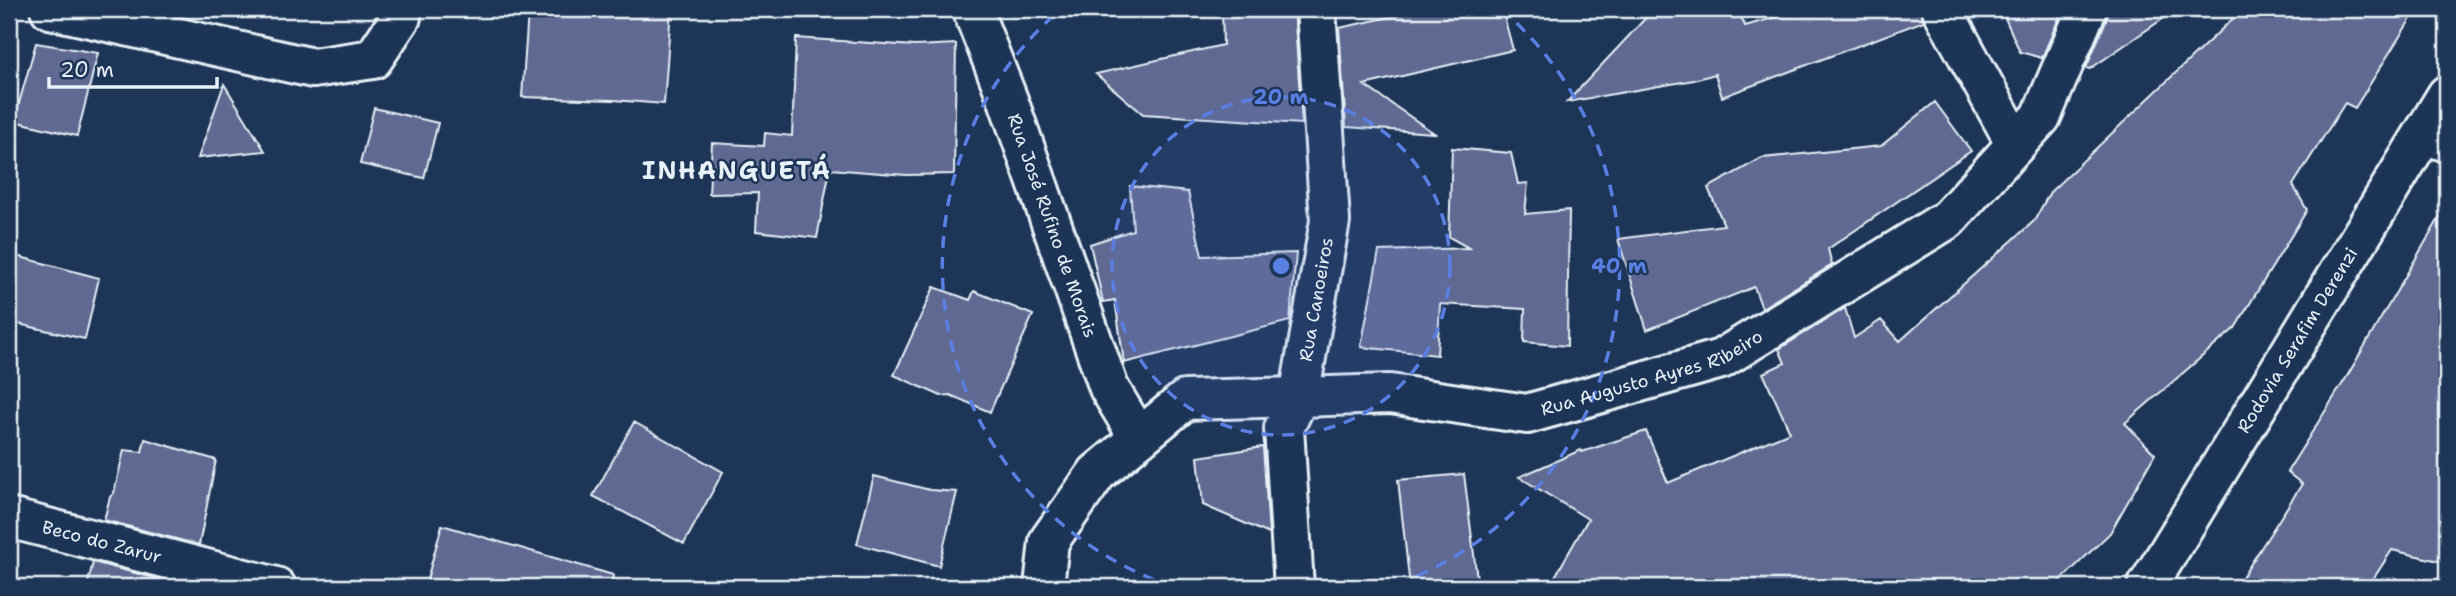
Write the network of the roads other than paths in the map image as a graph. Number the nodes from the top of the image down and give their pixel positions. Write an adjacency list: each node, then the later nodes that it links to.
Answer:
1 (50, 9): 2 (street)
2 (402, 9)
3 (972, 9): 11 (street, Rua José Rufino de Morais)
4 (1316, 9): 10 (street, Rua Canoeiros)
5 (1942, 9): 9 (street)
6 (2087, 9): 9 (street, Rua Augusto Ayres Ribeiro)
7 (2447, 95): 8 (street, Rodovia Serafim Derenzi)
8 (2435, 138): 16 (street, Rodovia Serafim Derenzi)
9 (2016, 144): 10 (street, Rua Augusto Ayres Ribeiro)
10 (1300, 397): 11 (street, Rua Augusto Ayres Ribeiro); 15 (street, Rua Canoeiros)
11 (1139, 438): 14 (street, Rua Augusto Ayres Ribeiro)
12 (9, 518): 13 (street, Beco do Zarur)
13 (276, 587)
14 (1044, 587)
15 (1294, 587)
16 (2147, 587)

